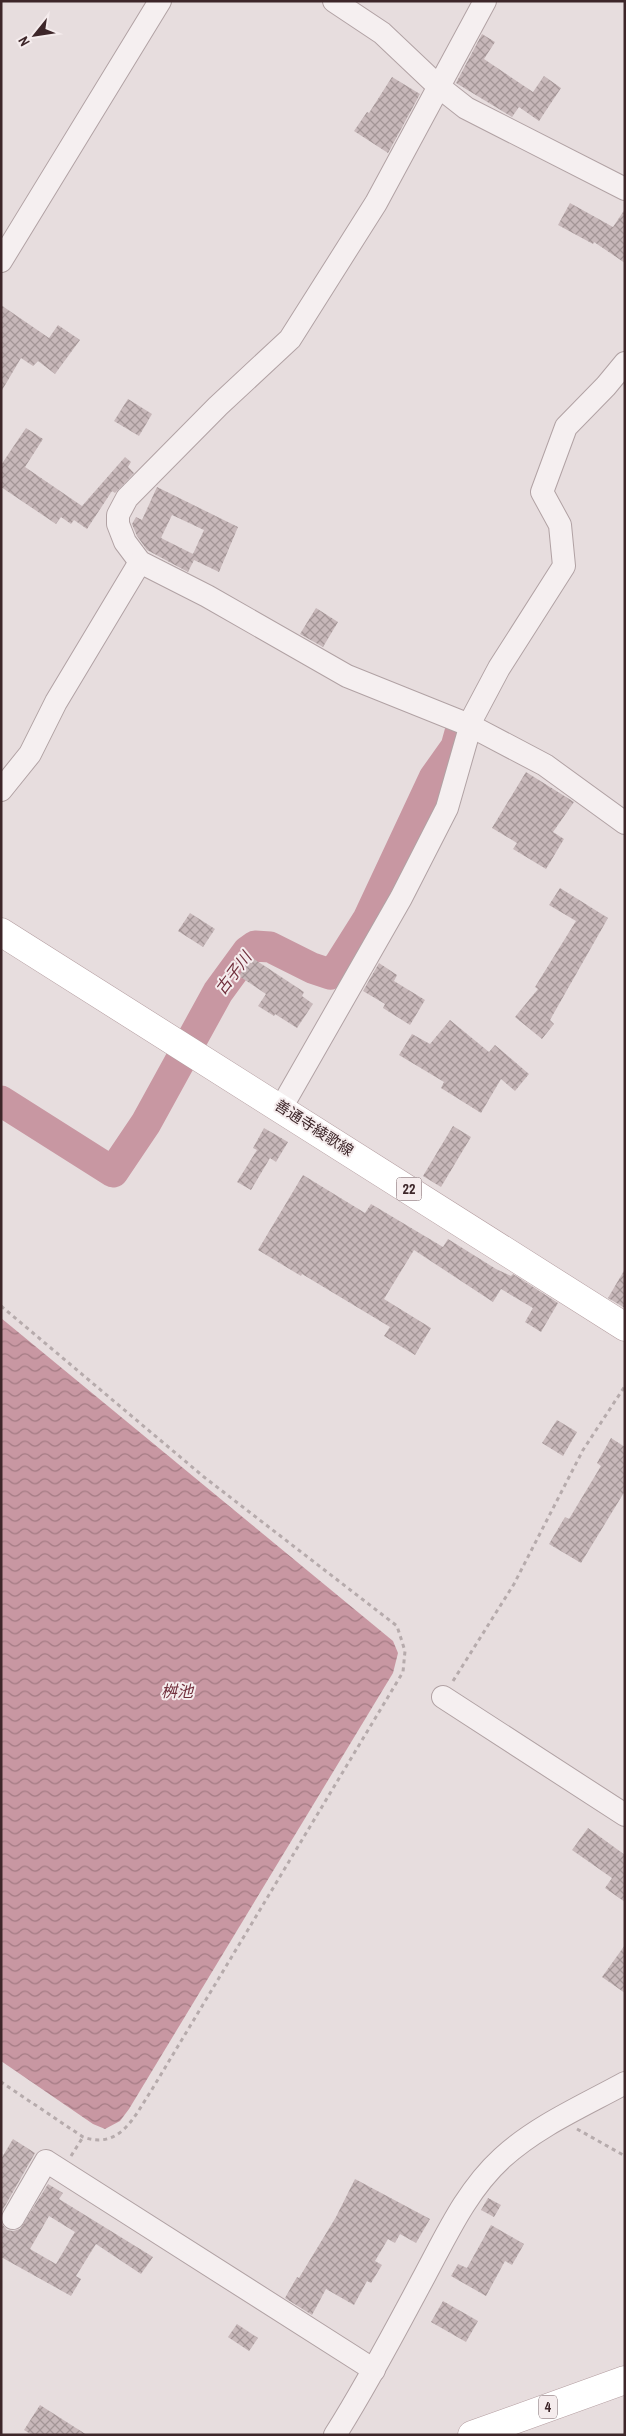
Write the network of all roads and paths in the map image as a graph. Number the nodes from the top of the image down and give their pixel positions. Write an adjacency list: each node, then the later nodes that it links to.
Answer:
1 (160, 1): 6 (street)
2 (334, 1): 4 (street)
3 (485, 1): 4 (street)
4 (438, 86): 5 (street); 8 (street)
5 (625, 189)
6 (1, 262)
7 (625, 363): 9 (street)
8 (140, 562): 9 (street); 10 (street)
9 (469, 725): 11 (street); 13 (street)
10 (1, 790)
11 (625, 823)
12 (1, 932): 13 (main road, 善通寺綾歌線 / 22)
13 (281, 1108): 15 (main road, 善通寺綾歌線 / 22)
14 (1, 1306): 22 (path)
15 (625, 1327)
16 (625, 1386): 17 (path)
17 (444, 1696): 18 (street)
18 (625, 1815)
19 (1, 2082): 22 (path)
20 (625, 2083): 21 (street)
21 (560, 2119): 24 (path); 26 (street)
22 (83, 2137): 23 (path)
23 (72, 2156)
24 (625, 2156)
25 (13, 2218): 26 (street)
26 (374, 2370): 29 (street)
27 (625, 2380): 28 (main road, 4)
28 (480, 2434)
29 (336, 2435)

